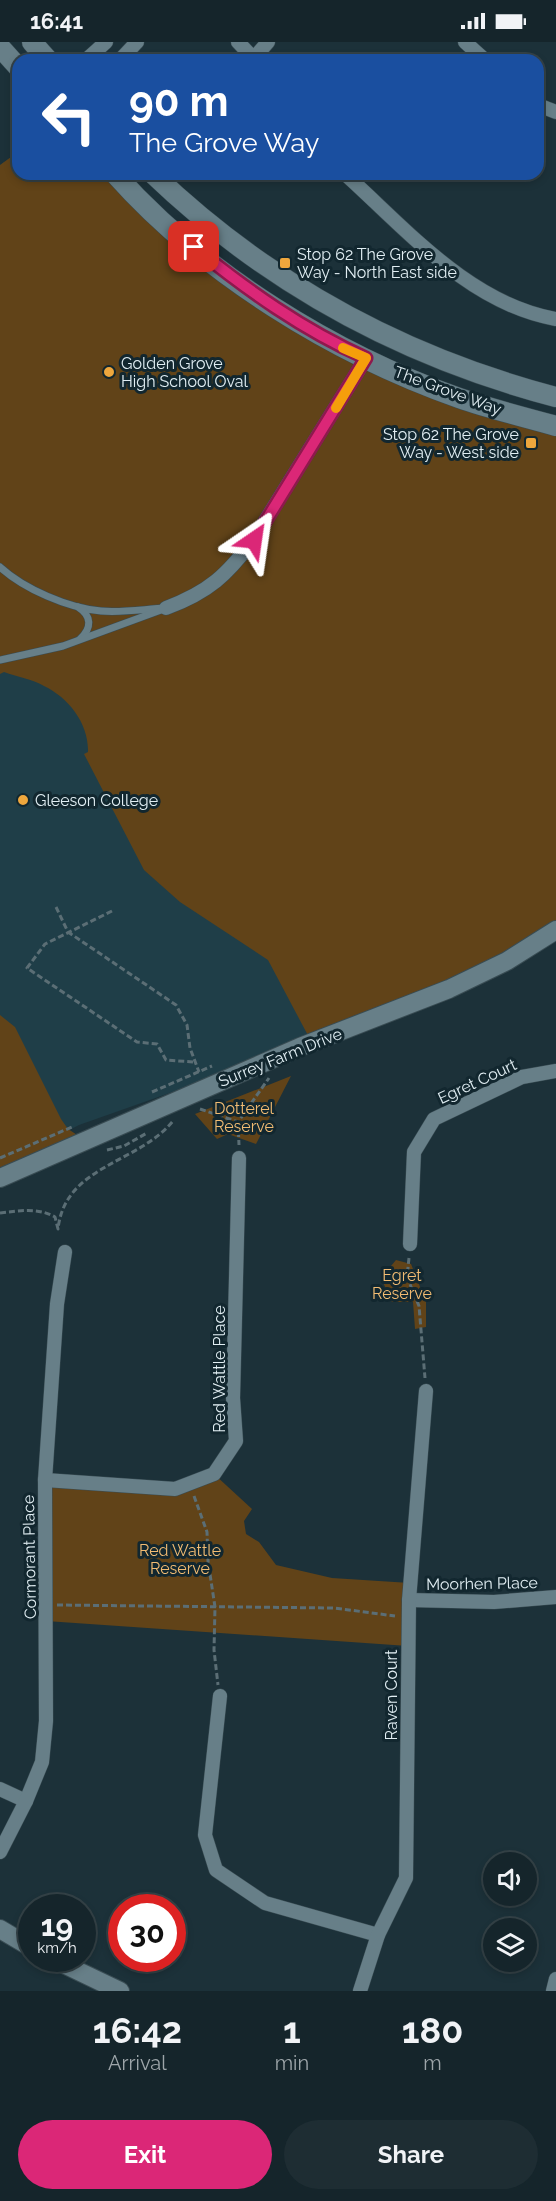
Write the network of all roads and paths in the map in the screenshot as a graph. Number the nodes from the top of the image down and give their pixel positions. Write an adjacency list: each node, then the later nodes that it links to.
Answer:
1 (32, 42): 8 (main road)
2 (106, 42): 9 (street)
3 (137, 42): 10 (street)
4 (238, 42): 11 (street)
5 (268, 42): 12 (street)
6 (465, 42): 13 (street)
7 (0, 48): 14 (main road)
8 (43, 54)
9 (93, 54)
10 (126, 54)
11 (249, 54)
12 (258, 54)
13 (478, 54)
14 (12, 61)
15 (120, 180): 20 (main road, The Grove Way)
16 (160, 180): 19 (main road, The Grove Way)
17 (352, 180): 18 (street)
18 (556, 319)
19 (379, 333): 20 (main road); 21 (main road, The Grove Way)
20 (366, 358): 22 (main road, The Grove Way); 25 (street)
21 (556, 397)
22 (556, 426)
23 (0, 567): 24 (lane)
24 (70, 603): 25 (lane); 26 (lane)
25 (166, 608): 26 (lane)
26 (78, 641): 27 (lane)
27 (0, 660)
28 (56, 907): 31 (path)
29 (112, 911): 31 (path)
30 (556, 930): 35 (street, Surrey Farm Drive)
31 (68, 932): 32 (path); 32 (path)
32 (193, 1062): 35 (path)
33 (556, 1071): 42 (street, Egret Court)
34 (270, 1077): 38 (path)
35 (205, 1088): 40 (street, Surrey Farm Drive)
36 (196, 1109): 38 (path)
37 (175, 1119): 41 (path)
38 (238, 1122): 39 (path)
39 (239, 1158): 46 (street, Red Wattle Place)
40 (0, 1178)
41 (0, 1213)
42 (410, 1244): 44 (path)
43 (65, 1252): 45 (street, Cormorant Place)
44 (426, 1391): 48 (street, Raven Court)
45 (45, 1480): 46 (street, Red Wattle Place); 49 (street, Cormorant Place)
46 (190, 1483): 50 (path)
47 (556, 1597): 48 (street, Moorhen Place)
48 (409, 1600): 51 (street, Raven Court)
49 (46, 1604): 50 (path); 54 (street, Cormorant Place)
50 (215, 1607): 51 (path); 52 (path)
51 (408, 1618): 57 (street, Raven Court)
52 (219, 1696): 57 (street)
53 (0, 1789): 54 (street)
54 (26, 1801): 55 (street, Cormorant Place)
55 (0, 1852)
56 (0, 1929): 58 (street)
57 (378, 1935): 62 (street, Raven Court)
58 (18, 1940)
59 (80, 1972): 61 (street)
60 (556, 1979): 63 (street)
61 (120, 1991)
62 (360, 1991)
63 (552, 1991)

